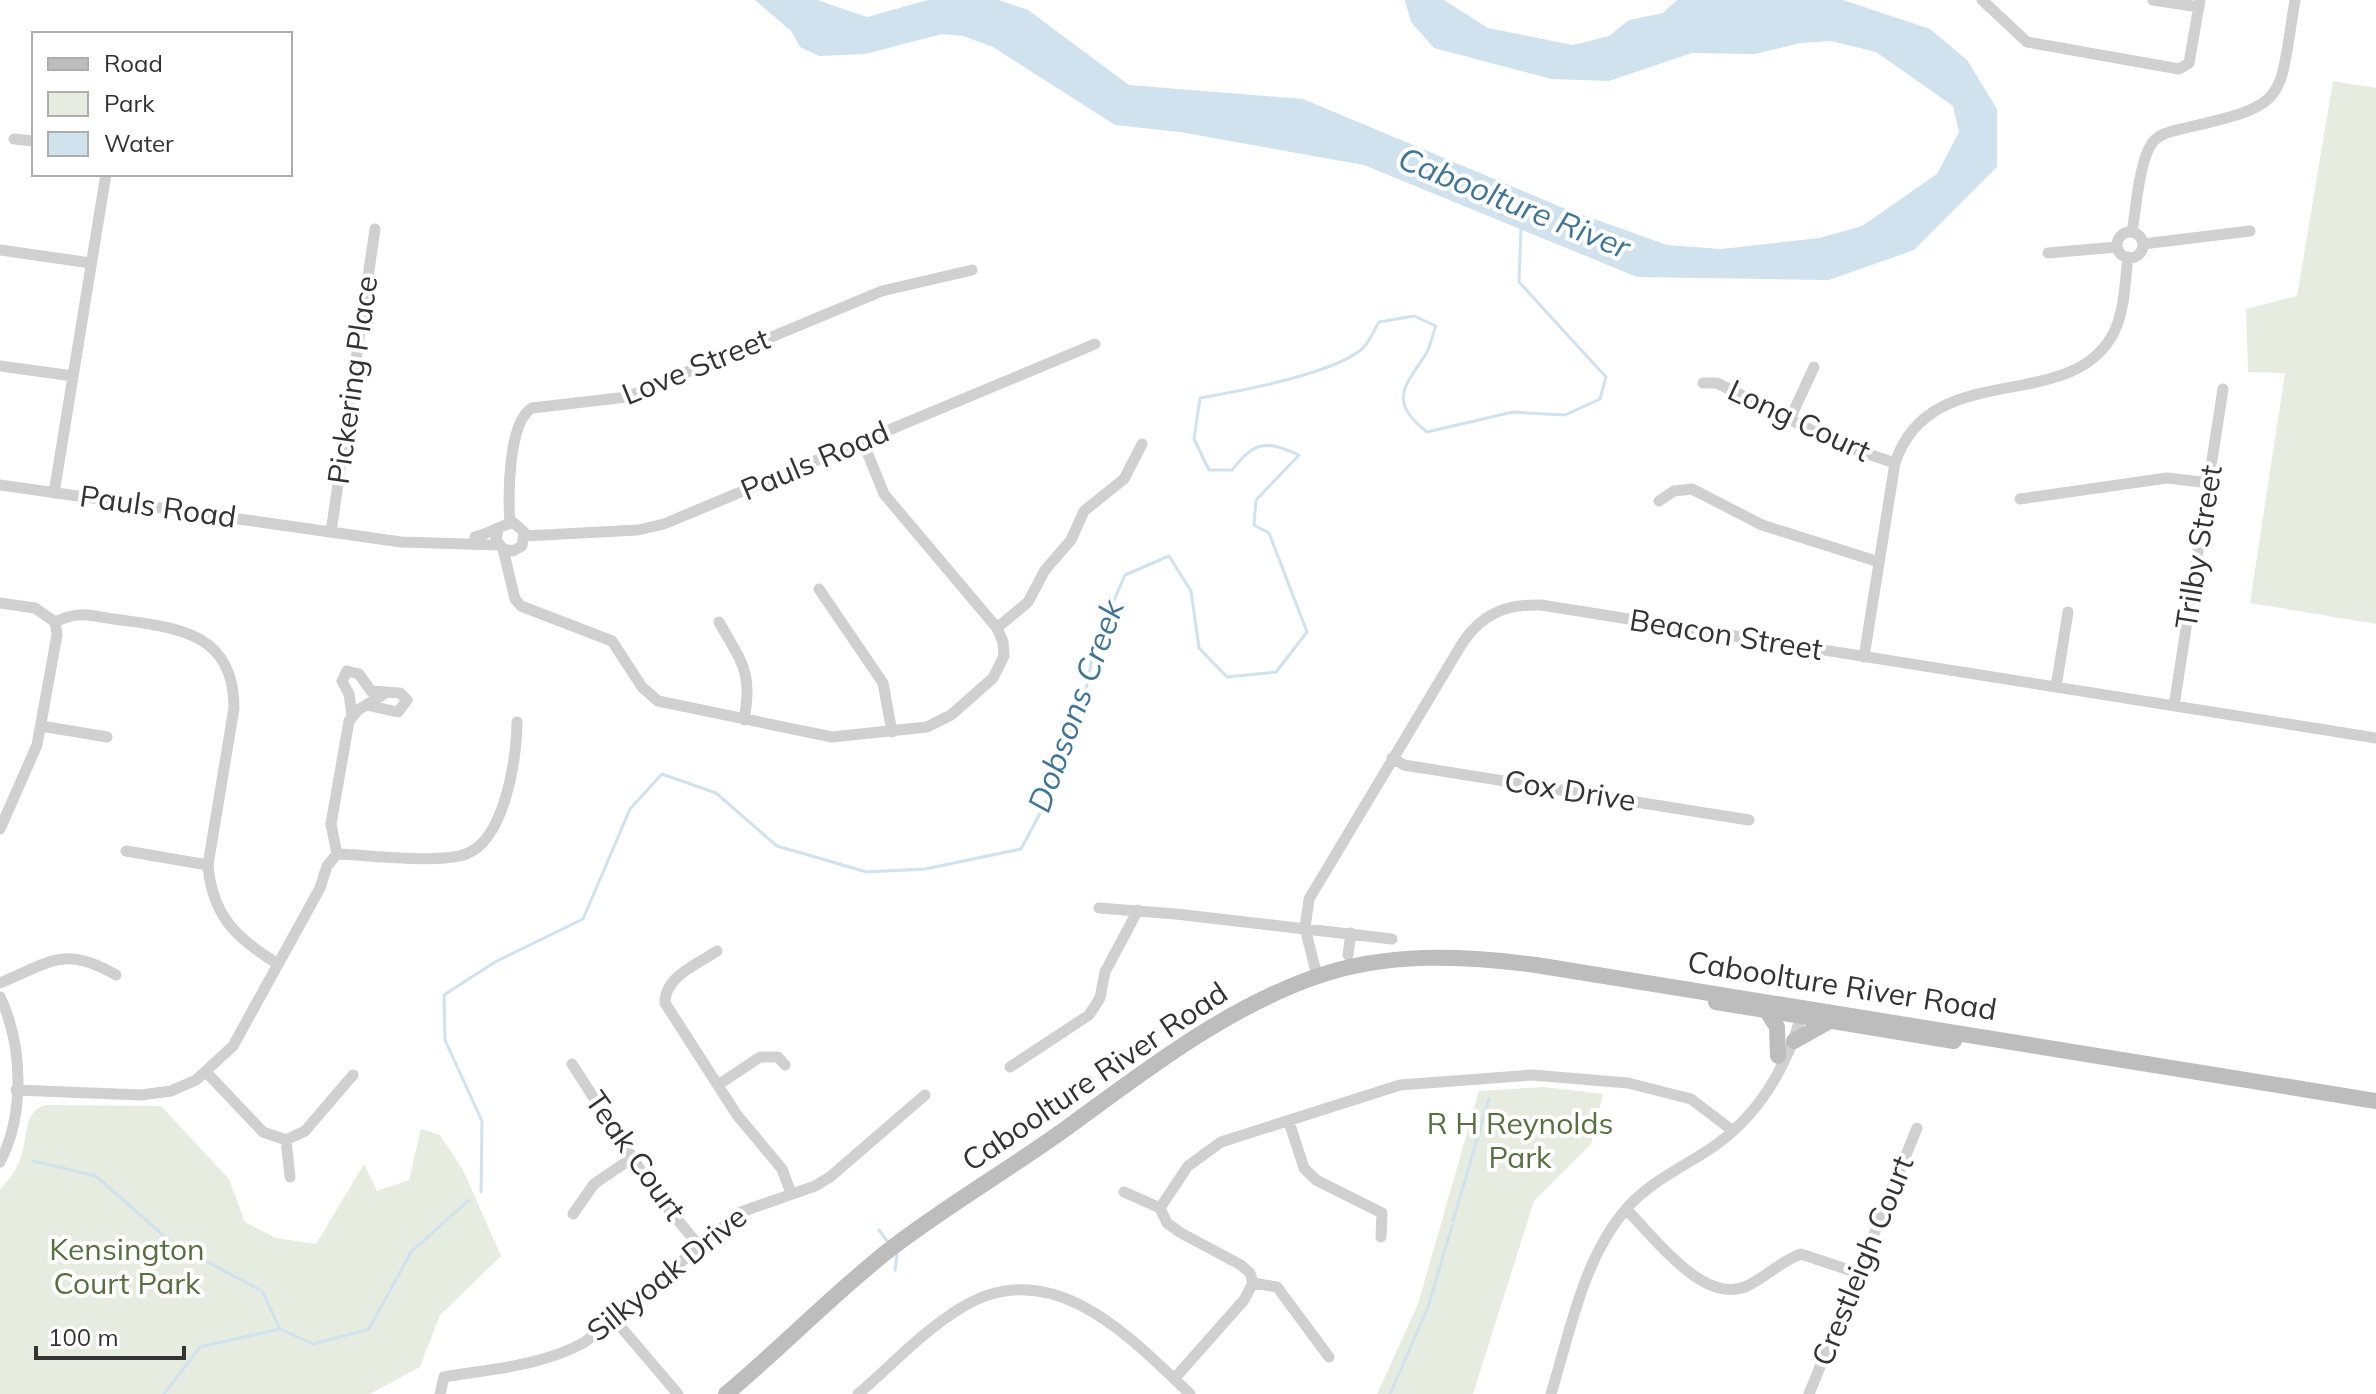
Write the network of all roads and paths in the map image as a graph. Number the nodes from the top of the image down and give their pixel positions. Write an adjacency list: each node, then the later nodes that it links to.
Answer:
1 (1982, 0): 4 (street)
2 (2153, 0): 4 (street)
3 (2295, 0): 10 (street)
4 (2199, 4)
5 (14, 139): 6 (street)
6 (32, 141)
7 (106, 176): 16 (street)
8 (375, 229): 35 (street, Pickering Place)
9 (2250, 231): 11 (street)
10 (2132, 232): 11 (street); 12 (street)
11 (2143, 244): 15 (street)
12 (2117, 247): 14 (street); 15 (street)
13 (0, 250): 16 (street)
14 (2048, 253)
15 (2128, 257): 27 (street)
16 (91, 263): 21 (street)
17 (972, 270): 33 (street, Love Street)
18 (1095, 344): 25 (street, Pauls Road)
19 (0, 366): 21 (street)
20 (1814, 367): 24 (street)
21 (73, 376): 30 (street)
22 (1703, 383): 24 (street, Long Court)
23 (2223, 389): 28 (street, Trilby Street)
24 (1790, 419): 27 (street, Long Court)
25 (863, 442): 36 (street, Pauls Road); 47 (street)
26 (1142, 444): 47 (street)
27 (1895, 463): 40 (street)
28 (2210, 483): 31 (street); 52 (street, Trilby Street)
29 (0, 485): 30 (street, Pauls Road)
30 (54, 493): 35 (street, Pauls Road)
31 (2020, 499)
32 (1659, 501): 40 (street)
33 (510, 523): 34 (street); 36 (street)
34 (498, 530): 37 (street, Pauls Road); 38 (street)
35 (331, 532): 37 (street, Pauls Road)
36 (525, 536): 39 (street)
37 (459, 541): 38 (street, Pauls Road)
38 (501, 547): 39 (street); 41 (street)
39 (518, 549): 41 (street)
40 (1879, 562): 48 (street)
41 (512, 580): 54 (street)
42 (819, 589): 57 (street)
43 (0, 603): 45 (street)
44 (2068, 612): 49 (street)
45 (55, 622): 56 (street); 65 (street)
46 (719, 622): 54 (street)
47 (997, 628): 57 (street)
48 (1864, 657): 49 (street, Beacon Street); 60 (street, Beacon Street)
49 (2056, 687): 52 (street, Beacon Street)
50 (384, 694): 51 (street); 51 (street); 53 (street)
51 (364, 705): 53 (street)
52 (2174, 706): 59 (street, Beacon Street)
53 (352, 716): 64 (street)
54 (744, 720): 57 (street)
55 (517, 722): 64 (street)
56 (41, 726): 58 (street); 62 (street)
57 (892, 732)
58 (107, 737)
59 (2376, 738)
60 (1392, 758): 61 (street, Cox Drive); 68 (street, Beacon Street)
61 (1749, 820)
62 (0, 829)
63 (126, 851): 65 (street)
64 (337, 854): 73 (street)
65 (208, 865): 73 (street)
66 (1099, 908): 67 (street)
67 (1138, 910): 68 (street); 87 (street)
68 (1305, 928): 69 (street); 75 (street, Beacon Street)
69 (1351, 933): 70 (street); 72 (street)
70 (1392, 939)
71 (717, 951): 91 (street)
72 (1348, 955)
73 (278, 964): 88 (street)
74 (116, 975): 76 (street)
75 (1317, 976): 77 (main road, Caboolture River Road); 116 (main road, Caboolture River Road)
76 (0, 983)
77 (1652, 984): 79 (main road, Caboolture River Road); 80 (main road, Caboolture River Road)
78 (0, 997): 92 (street)
79 (1798, 1012): 80 (main road, Caboolture River Road); 81 (main road, Caboolture River Road); 82 (street); 83 (main road, Caboolture River Road); 84 (street)
80 (1768, 1013): 84 (main road)
81 (1826, 1023): 82 (main road); 83 (main road, Caboolture River Road)
82 (1794, 1041): 90 (street)
83 (2023, 1045): 94 (main road, Caboolture River Road)
84 (1778, 1056): 90 (street)
85 (572, 1064): 99 (street, Teak Court)
86 (785, 1065): 91 (street)
87 (1010, 1067)
88 (207, 1073): 92 (street); 98 (street)
89 (353, 1075): 98 (street)
90 (1773, 1078): 97 (street)
91 (718, 1085): 103 (street)
92 (16, 1090): 100 (street)
93 (925, 1095): 103 (street, Silkyoak Drive)
94 (2376, 1101)
95 (1289, 1122): 97 (street); 104 (street); 107 (street)
96 (1917, 1128): 109 (street, Crestleigh Court)
97 (1733, 1131): 105 (street)
98 (286, 1140): 101 (street)
99 (632, 1158): 106 (street); 108 (street, Teak Court)
100 (0, 1162)
101 (290, 1177)
102 (1124, 1192): 104 (street)
103 (791, 1193): 108 (street, Silkyoak Drive)
104 (1160, 1208): 110 (street)
105 (1626, 1209): 109 (street); 119 (street)
106 (573, 1214)
107 (1381, 1237)
108 (699, 1246): 111 (street, Silkyoak Drive)
109 (1858, 1273): 120 (street, Crestleigh Court)
110 (1253, 1283): 112 (street); 113 (street)
111 (614, 1319): 114 (street, Silkyoak Drive); 115 (street)
112 (1329, 1357)
113 (1174, 1379): 117 (street); 118 (street)
114 (440, 1394)
115 (678, 1394)
116 (726, 1394)
117 (858, 1394)
118 (1190, 1394)
119 (1551, 1394)
120 (1809, 1394)

